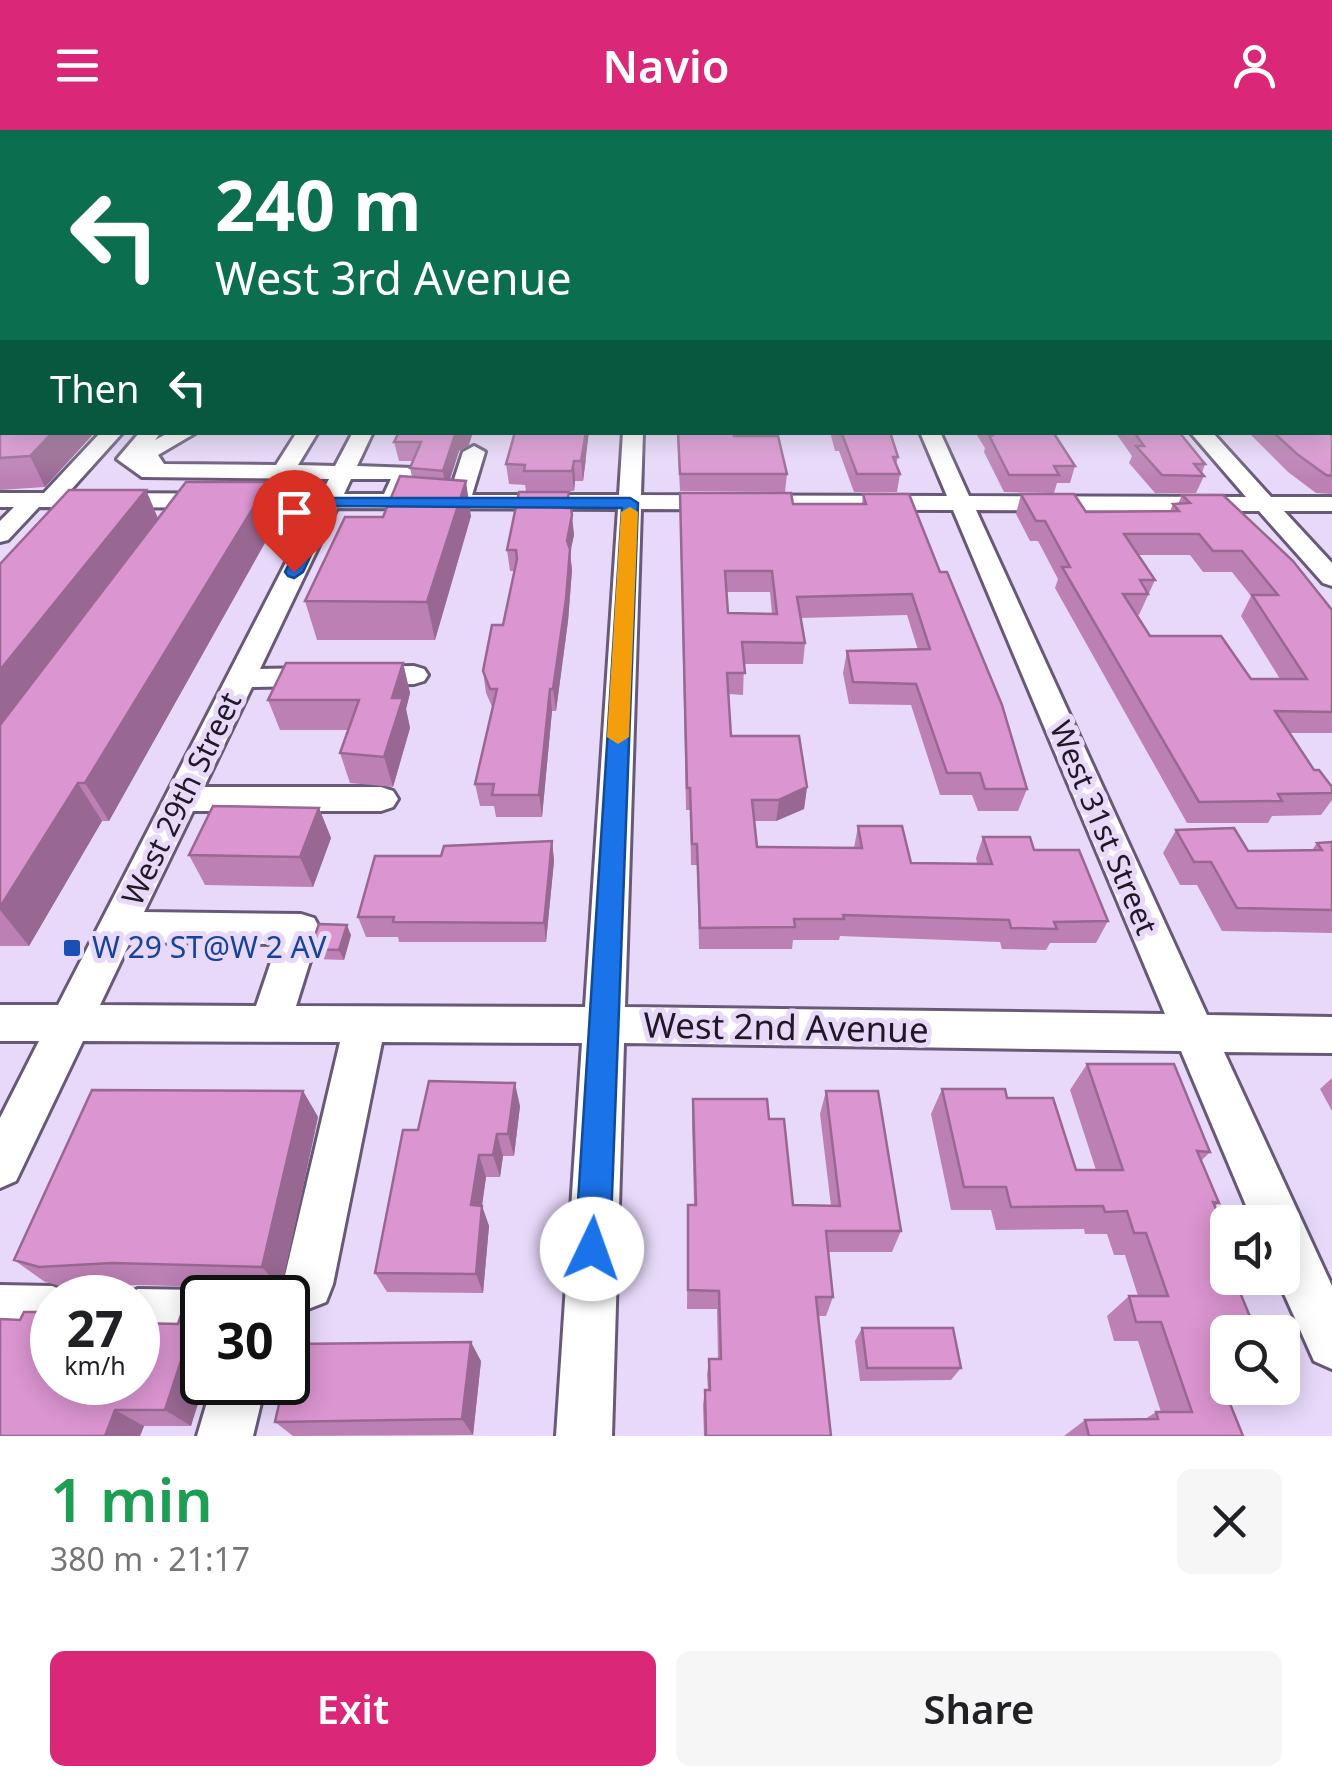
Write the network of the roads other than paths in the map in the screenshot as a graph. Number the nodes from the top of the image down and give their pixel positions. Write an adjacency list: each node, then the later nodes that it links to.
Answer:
1 (110, 435): 13 (street)
2 (169, 435): 9 (street); 10 (street)
3 (306, 435): 10 (street)
4 (361, 435): 11 (street, West 29th Street)
5 (633, 435): 19 (street)
6 (931, 435): 18 (street, West 31st Street)
7 (1203, 435): 20 (street)
8 (474, 452): 17 (street)
9 (152, 471): 10 (street); 15 (street)
10 (282, 473): 11 (street)
11 (335, 487): 16 (street); 17 (street); 27 (street, West 29th Street)
12 (0, 500): 13 (street)
13 (42, 500): 14 (street); 24 (street)
14 (90, 500): 15 (street); 22 (street)
15 (127, 501): 16 (street)
16 (194, 501): 23 (street)
17 (458, 502): 19 (street)
18 (963, 502): 19 (street); 20 (street); 36 (street, West 31st Street)
19 (630, 503): 35 (street)
20 (1264, 503): 21 (street); 25 (street)
21 (1332, 504)
22 (64, 530)
23 (171, 532)
24 (0, 535)
25 (1332, 578)
26 (414, 674): 27 (street)
27 (242, 678): 28 (street, West 29th Street)
28 (182, 799): 29 (street); 30 (street, West 29th Street)
29 (381, 799)
30 (118, 927): 32 (street, West 29th Street); 33 (street)
31 (0, 1024): 32 (street, West 2nd Avenue)
32 (71, 1024): 33 (street, West 2nd Avenue); 38 (street, West 29th Street)
33 (270, 1024): 34 (street, West 2nd Avenue)
34 (365, 1024): 35 (street, West 2nd Avenue); 41 (street)
35 (602, 1025): 36 (street, West 2nd Avenue); 47 (street)
36 (1192, 1034): 37 (street, West 2nd Avenue); 39 (street, West 31st Street)
37 (1332, 1034)
38 (3, 1151)
39 (1269, 1205)
40 (1300, 1274): 44 (street)
41 (310, 1275)
42 (0, 1310): 43 (street)
43 (30, 1311)
44 (1332, 1344)
45 (234, 1405): 46 (street)
46 (225, 1436)
47 (584, 1436)

